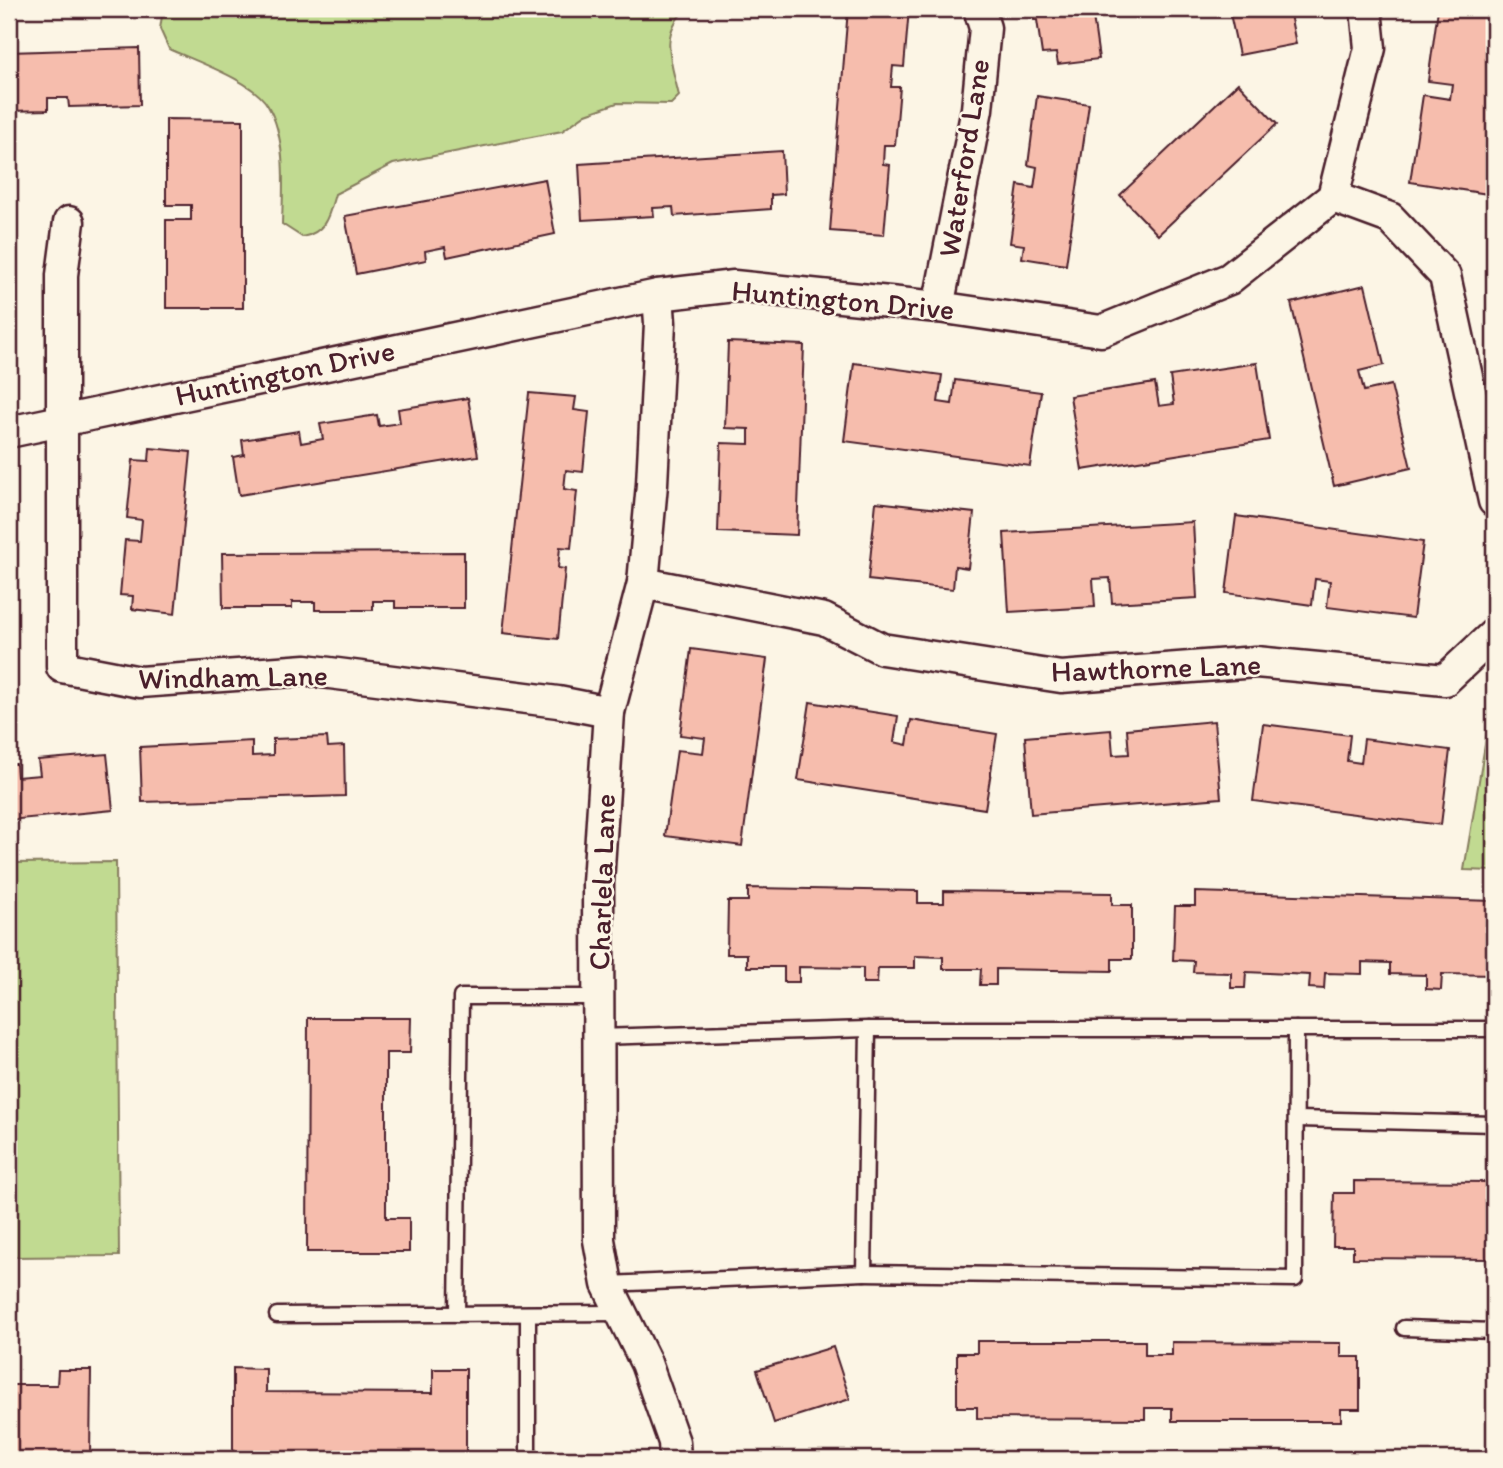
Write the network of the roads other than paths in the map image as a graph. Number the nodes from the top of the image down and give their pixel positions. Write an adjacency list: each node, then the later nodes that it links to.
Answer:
1 (979, 9): 6 (street, Waterford Lane)
2 (1366, 9): 3 (street)
3 (1333, 197): 6 (street, Huntington Drive); 9 (street)
4 (69, 222): 7 (street)
5 (658, 295): 6 (street, Huntington Drive); 7 (street, Huntington Drive); 10 (street, Charlela Lane)
6 (938, 307)
7 (63, 419): 8 (street, Huntington Drive); 12 (street, Windham Lane)
8 (9, 432)
9 (1494, 501)
10 (643, 583): 11 (street, Hawthorne Lane); 12 (street, Charlela Lane)
11 (1494, 634)
12 (609, 712): 13 (street, Charlela Lane)
13 (598, 996): 17 (street, Charlela Lane); 23 (lane)
14 (868, 1029): 15 (lane); 17 (lane); 20 (lane)
15 (1296, 1029): 16 (lane); 18 (lane)
16 (1494, 1029)
17 (598, 1037): 21 (street, Charlela Lane)
18 (1297, 1119): 19 (lane); 20 (lane)
19 (1494, 1124)
20 (864, 1273): 21 (lane)
21 (607, 1284): 22 (street, Charlela Lane)
22 (621, 1313): 24 (lane); 29 (street, Charlela Lane)
23 (457, 1314): 24 (lane); 25 (lane)
24 (528, 1314): 28 (lane)
25 (276, 1315)
26 (1404, 1328): 27 (lane)
27 (1494, 1331)
28 (528, 1459)
29 (675, 1459)

